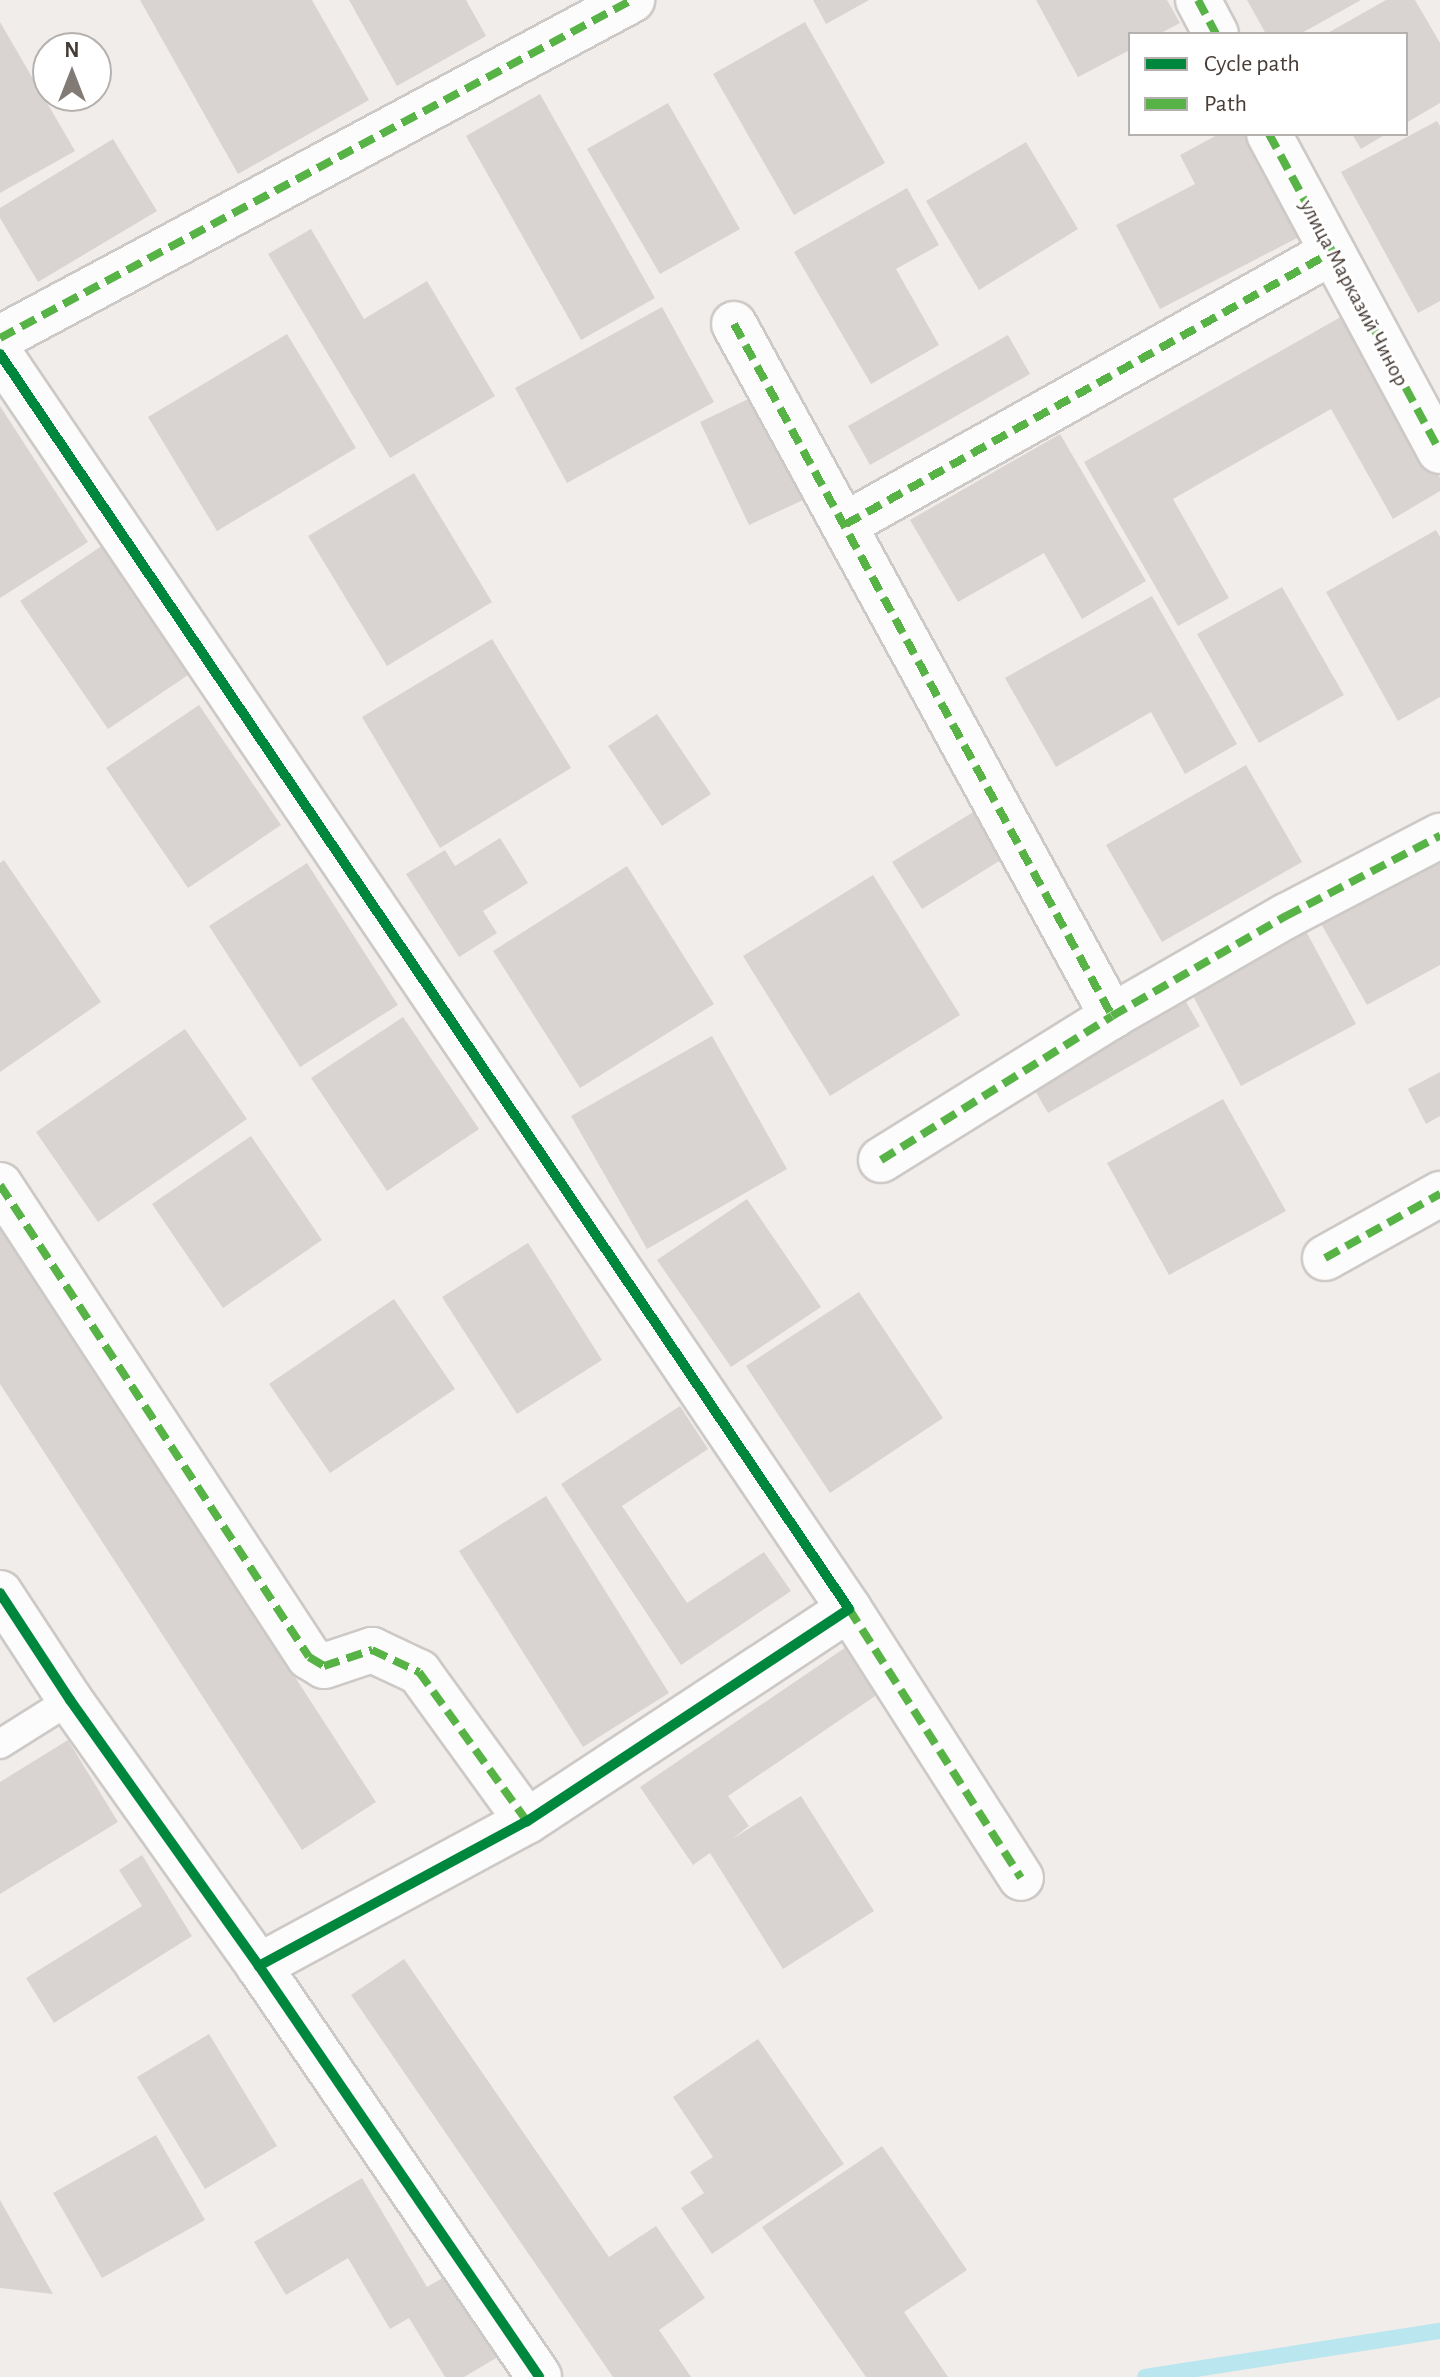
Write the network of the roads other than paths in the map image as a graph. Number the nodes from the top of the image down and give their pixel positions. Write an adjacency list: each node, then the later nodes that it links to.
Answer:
1 (632, 0): 7 (street)
2 (1198, 0): 3 (street)
3 (1215, 32)
4 (1270, 136): 5 (street, улица Марказий Чинор)
5 (1332, 252): 9 (street, улица Марказий Чинор); 10 (street)
6 (734, 324): 10 (street)
7 (0, 338)
8 (0, 354): 18 (street)
9 (1440, 451)
10 (846, 524): 12 (street)
11 (1440, 836): 12 (street)
12 (1112, 1016): 13 (street)
13 (881, 1160)
14 (0, 1185): 21 (street)
15 (1440, 1194): 16 (street)
16 (1325, 1258)
17 (0, 1593): 19 (street)
18 (859, 1624): 21 (street); 22 (street)
19 (70, 1700): 20 (lane); 23 (street)
20 (0, 1744)
21 (527, 1821): 23 (street)
22 (1021, 1878)
23 (259, 1966): 24 (street)
24 (539, 2377)

